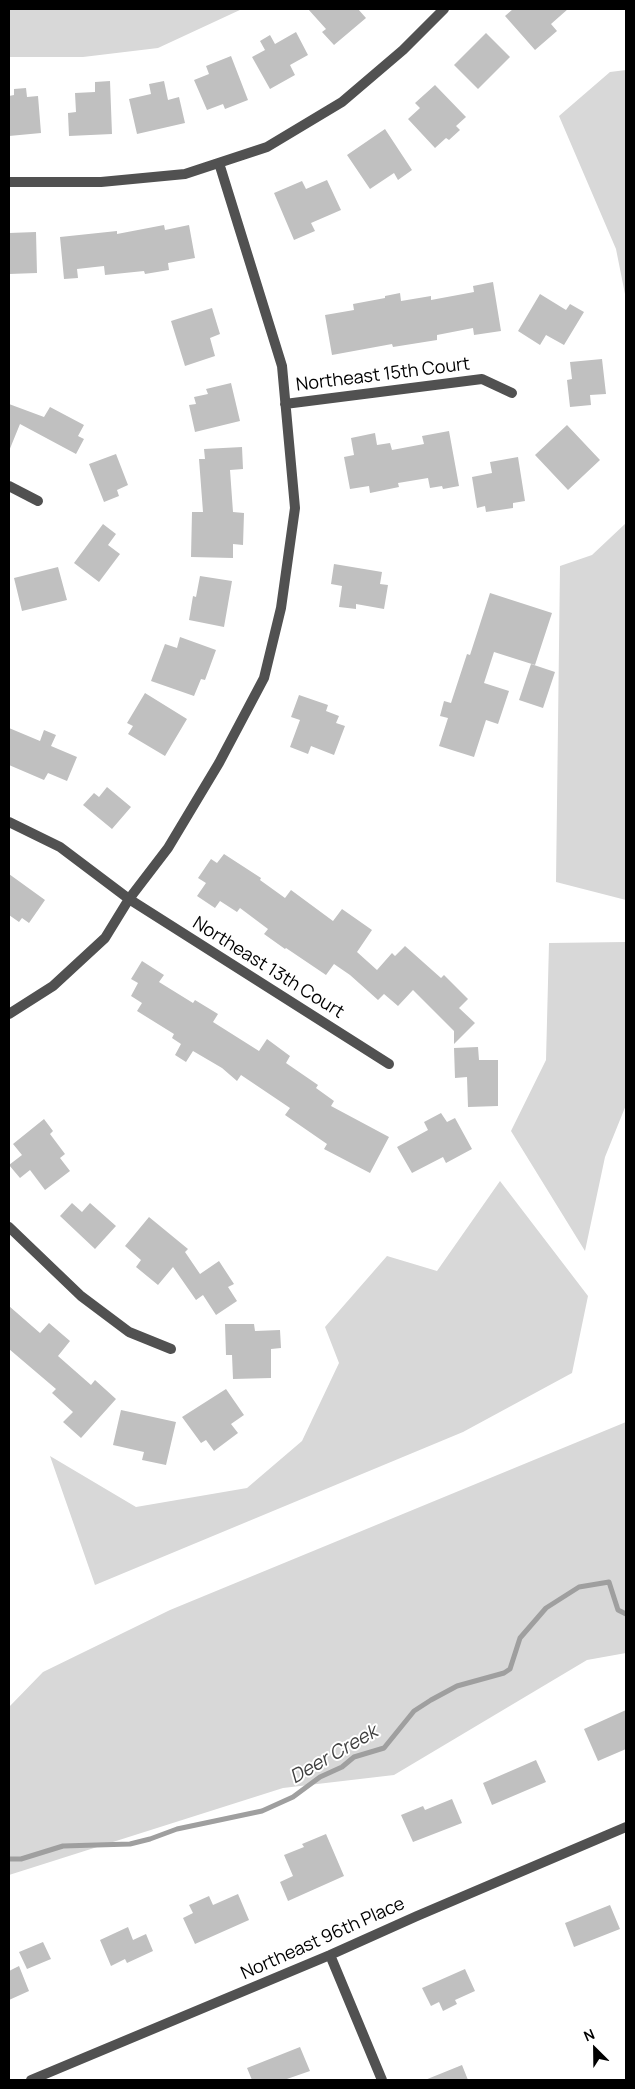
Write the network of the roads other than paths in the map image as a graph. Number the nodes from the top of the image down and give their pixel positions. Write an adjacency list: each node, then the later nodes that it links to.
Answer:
1 (444, 9): 2 (street)
2 (219, 163): 3 (street); 5 (street)
3 (9, 182)
4 (512, 393): 5 (street, Northeast 15th Court)
5 (285, 404): 9 (street)
6 (9, 486): 7 (street)
7 (38, 500)
8 (9, 822): 9 (street, Northeast 13th Court)
9 (129, 899): 10 (street); 11 (street, Northeast 13th Court)
10 (9, 1014)
11 (389, 1064)
12 (9, 1227): 13 (street)
13 (171, 1349)
14 (626, 1827): 15 (street, Northeast 96th Place)
15 (330, 1956): 16 (street, Northeast 96th Place); 17 (street)
16 (31, 2080)
17 (382, 2080)

